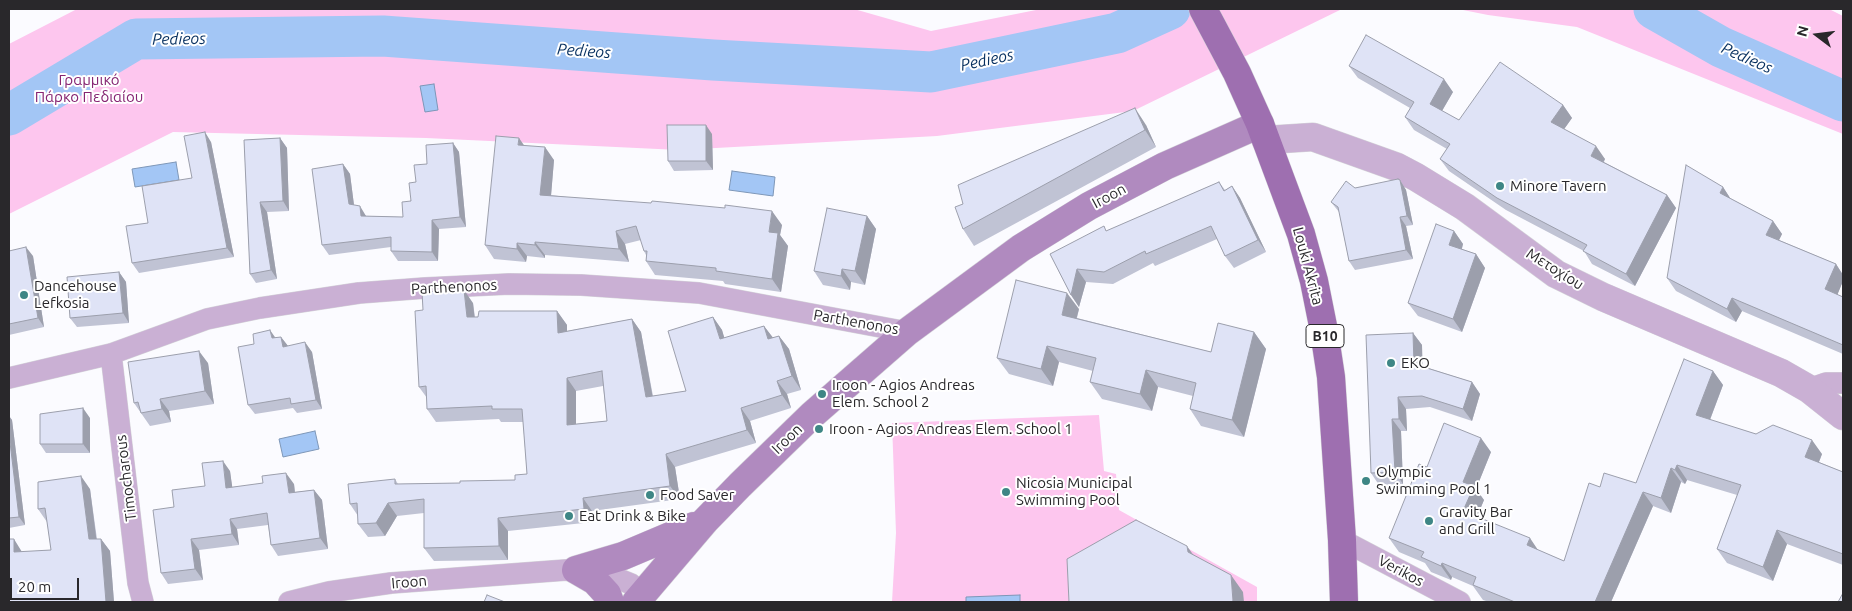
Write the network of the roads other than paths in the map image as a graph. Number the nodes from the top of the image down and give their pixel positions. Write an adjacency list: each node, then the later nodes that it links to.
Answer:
1 (1203, 9): 2 (main road, Louki Akrita / B10)
2 (1263, 132): 3 (main road, Iroon); 7 (street, Μετοχίου); 10 (main road, Louki Akrita / B10)
3 (907, 332): 4 (street, Parthenonos); 9 (main road, Iroon)
4 (111, 354): 5 (street, Parthenonos); 13 (street, Timocharous)
5 (9, 378)
6 (1843, 383): 7 (street)
7 (1809, 389): 8 (street, Μετοχίου)
8 (1843, 416)
9 (705, 521): 11 (main road); 12 (main road, Iroon)
10 (1342, 540): 16 (main road, Louki Akrita / B10); 17 (street, Verikos)
11 (576, 570): 12 (street, Iroon); 14 (street, Iroon); 15 (main road)
12 (639, 598)
13 (143, 602)
14 (289, 602)
15 (610, 602)
16 (1344, 602)
17 (1460, 602)

